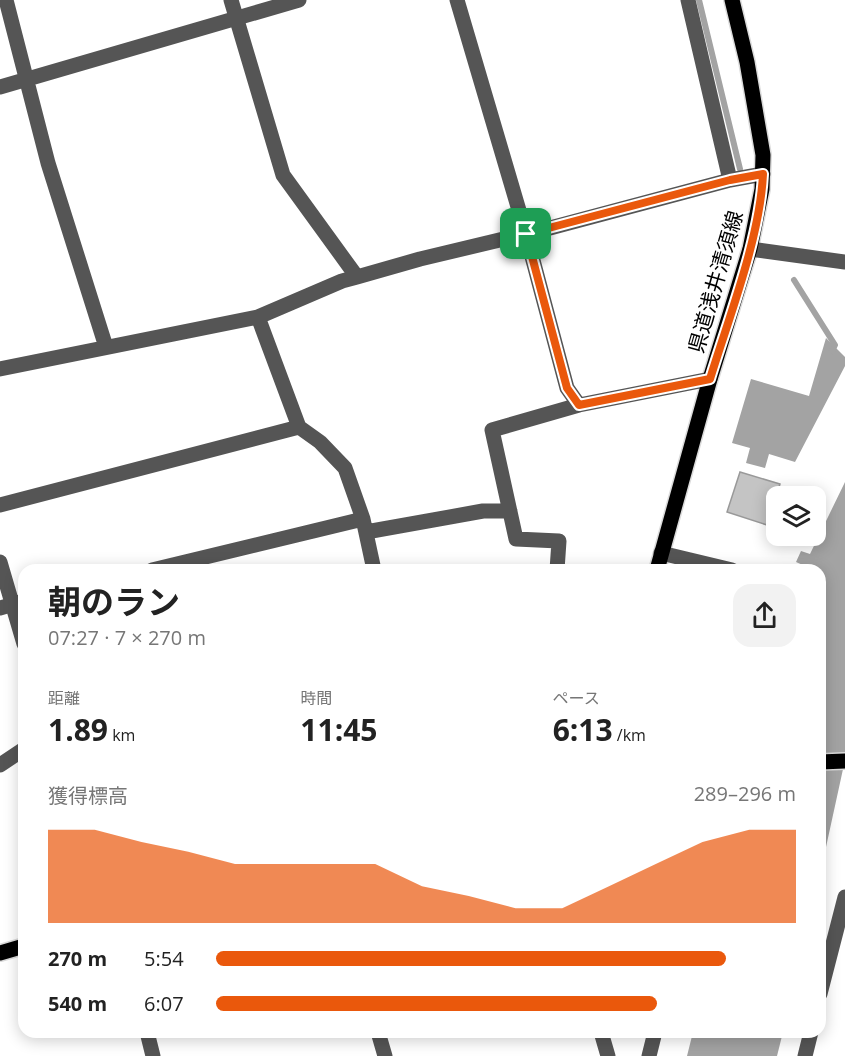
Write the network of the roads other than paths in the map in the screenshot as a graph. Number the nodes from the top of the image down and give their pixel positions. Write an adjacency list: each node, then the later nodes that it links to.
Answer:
1 (6, 0): 8 (street)
2 (231, 0): 7 (street)
3 (299, 0): 7 (street)
4 (458, 0): 12 (street)
5 (688, 0): 11 (street)
6 (732, 0): 10 (main road, 県道浅井清須線)
7 (236, 17): 8 (street); 15 (street)
8 (27, 79): 9 (street); 17 (street)
9 (0, 87)
10 (763, 174): 11 (street); 13 (main road, 県道浅井清須線)
11 (730, 180): 12 (street)
12 (526, 234): 15 (street); 20 (street)
13 (750, 249): 14 (street); 19 (main road, 県道浅井清須線)
14 (845, 262)
15 (357, 277): 16 (street)
16 (258, 317): 17 (street); 21 (street)
17 (106, 347): 18 (street)
18 (0, 369)
19 (710, 379): 20 (street); 25 (main road, 県道浅井清須線)
20 (579, 405): 23 (street)
21 (299, 427): 22 (street); 24 (street)
22 (0, 505)
23 (510, 511): 24 (street); 29 (street)
24 (364, 526): 27 (street); 28 (street)
25 (661, 553): 30 (main road, 県道浅井清須線); 31 (street)
26 (0, 562): 32 (street)
27 (181, 564)
28 (373, 564)
29 (557, 564)
30 (658, 564)
31 (707, 564)
32 (12, 604): 33 (street)
33 (18, 624)
34 (18, 753): 37 (street)
35 (845, 761): 36 (main road)
36 (826, 762)
37 (0, 765)
38 (845, 897): 41 (street)
39 (18, 948): 40 (main road)
40 (0, 953)
41 (826, 971)
42 (148, 1038): 47 (street)
43 (380, 1038): 48 (street)
44 (603, 1038): 49 (street)
45 (654, 1038): 50 (street)
46 (810, 1038): 51 (street)
47 (153, 1056)
48 (385, 1056)
49 (608, 1056)
50 (649, 1056)
51 (805, 1056)

